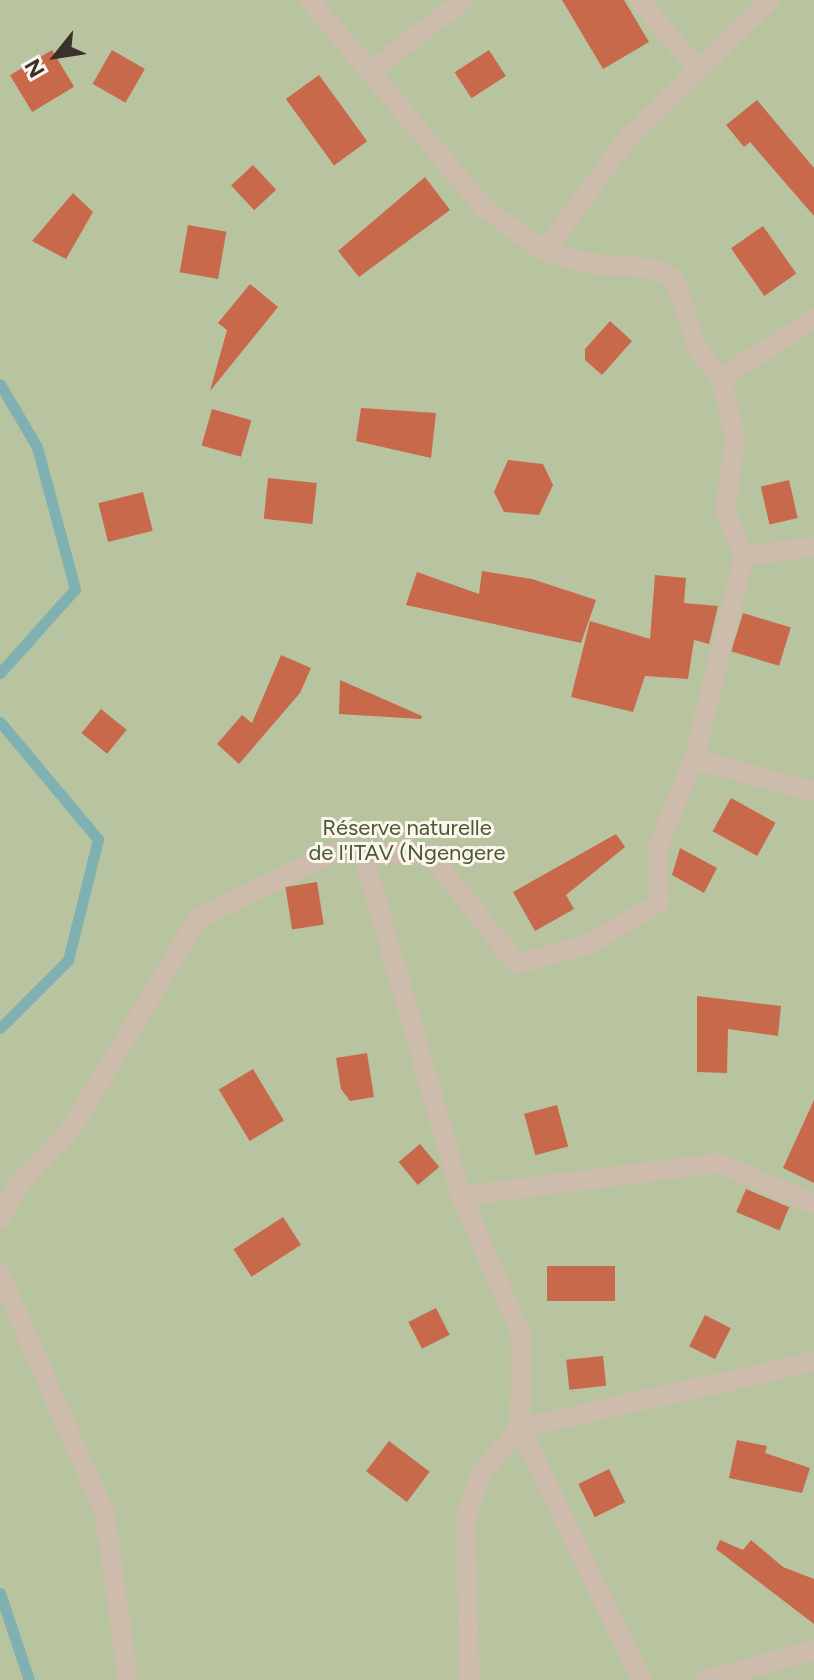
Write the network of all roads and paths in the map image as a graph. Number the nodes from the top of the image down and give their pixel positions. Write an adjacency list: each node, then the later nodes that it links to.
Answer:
1 (310, 0): 6 (street)
2 (464, 0): 6 (street)
3 (639, 0): 5 (street)
4 (770, 0): 5 (street)
5 (695, 66): 7 (street)
6 (373, 69): 7 (street)
7 (545, 251): 9 (street)
8 (814, 319): 9 (street)
9 (721, 378): 11 (street)
10 (814, 547): 11 (street)
11 (744, 556): 12 (street)
12 (694, 759): 13 (street); 14 (street)
13 (814, 792)
14 (364, 857): 15 (street); 17 (street)
15 (461, 1196): 16 (street); 20 (street)
16 (814, 1204)
17 (0, 1219)
18 (0, 1274): 22 (street)
19 (814, 1362): 20 (street)
20 (520, 1428): 23 (street); 24 (street)
21 (814, 1650): 25 (street)
22 (128, 1680)
23 (469, 1680)
24 (642, 1680)
25 (705, 1680)

